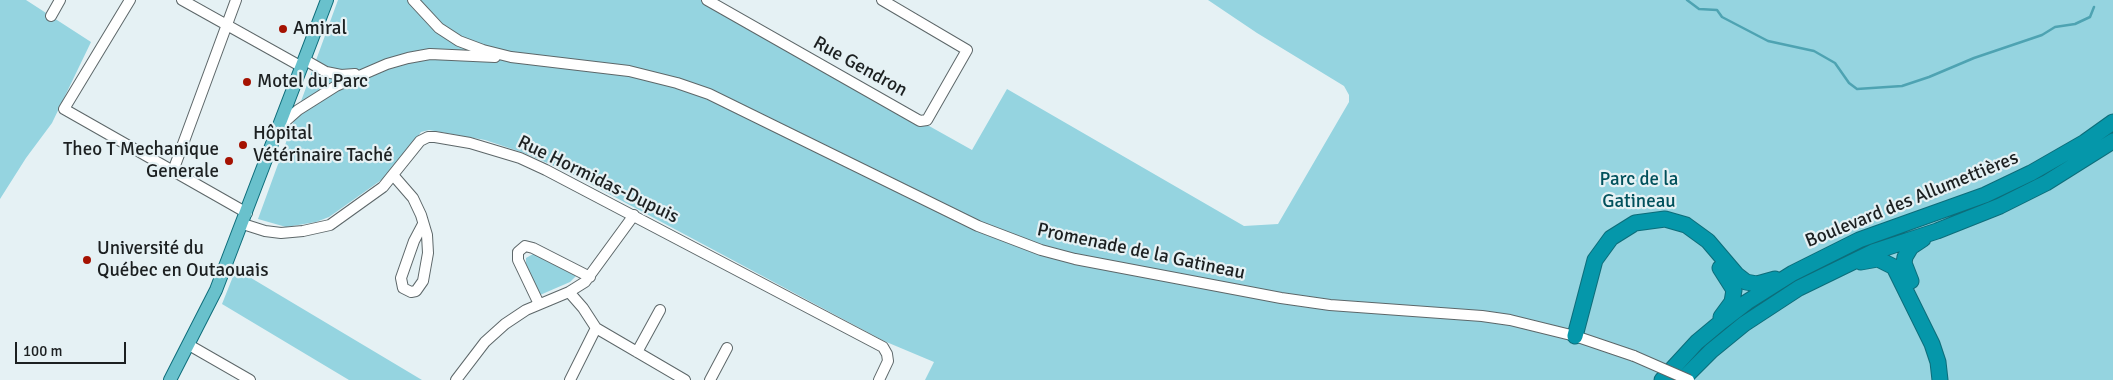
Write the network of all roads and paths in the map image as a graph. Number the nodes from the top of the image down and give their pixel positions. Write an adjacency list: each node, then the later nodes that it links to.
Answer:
1 (60, 0): 9 (street)
2 (130, 0): 17 (street, Rue Hormidas-Dupuis)
3 (182, 0): 10 (street, Promenade de la Gatineau)
4 (236, 0): 10 (street)
5 (328, 0): 12 (main road)
6 (413, 0): 11 (street, Promenade de la Gatineau)
7 (706, 0): 8 (street, Rue Gendron)
8 (882, 0)
9 (51, 16)
10 (227, 25): 12 (street, Promenade de la Gatineau); 17 (street)
11 (522, 59): 13 (street, Promenade de la Gatineau); 31 (street, Promenade de la Gatineau)
12 (303, 63): 13 (street, Promenade de la Gatineau); 15 (main road)
13 (368, 72): 15 (street, Promenade de la Gatineau)
14 (2113, 122): 24 (highway, Boulevard des Allumettières)
15 (280, 126): 20 (main road)
16 (2113, 141): 22 (highway, Boulevard des Allumettières)
17 (173, 171): 20 (street, Rue Hormidas-Dupuis)
18 (394, 175): 19 (street, Rue Hormidas-Dupuis); 20 (street, Rue Hormidas-Dupuis); 21 (street)
19 (634, 215): 25 (street); 41 (street, Rue Hormidas-Dupuis)
20 (245, 219): 32 (main road)
21 (423, 224): 21 (street)
22 (1937, 231): 23 (highway, Boulevard des Allumettières); 46 (highway)
23 (1842, 265): 43 (highway, Boulevard des Allumettières); 45 (highway)
24 (1793, 272): 30 (highway, Boulevard des Allumettières); 31 (highway)
25 (590, 277): 26 (street); 27 (street)
26 (569, 292): 27 (street); 29 (street)
27 (539, 304): 37 (street)
28 (660, 310): 34 (street)
29 (596, 328): 34 (street); 38 (street)
30 (1708, 333): 31 (highway); 42 (highway, Boulevard des Allumettières)
31 (1579, 337): 44 (street, Promenade de la Gatineau, bridge)
32 (189, 345): 35 (main road); 36 (street)
33 (727, 348): 40 (street)
34 (637, 352): 39 (street)
35 (170, 380)
36 (250, 380)
37 (456, 380)
38 (570, 380)
39 (685, 380)
40 (710, 380)
41 (878, 380)
42 (1662, 380)
43 (1682, 380)
44 (1690, 380)
45 (1940, 380)
46 (1948, 380)

